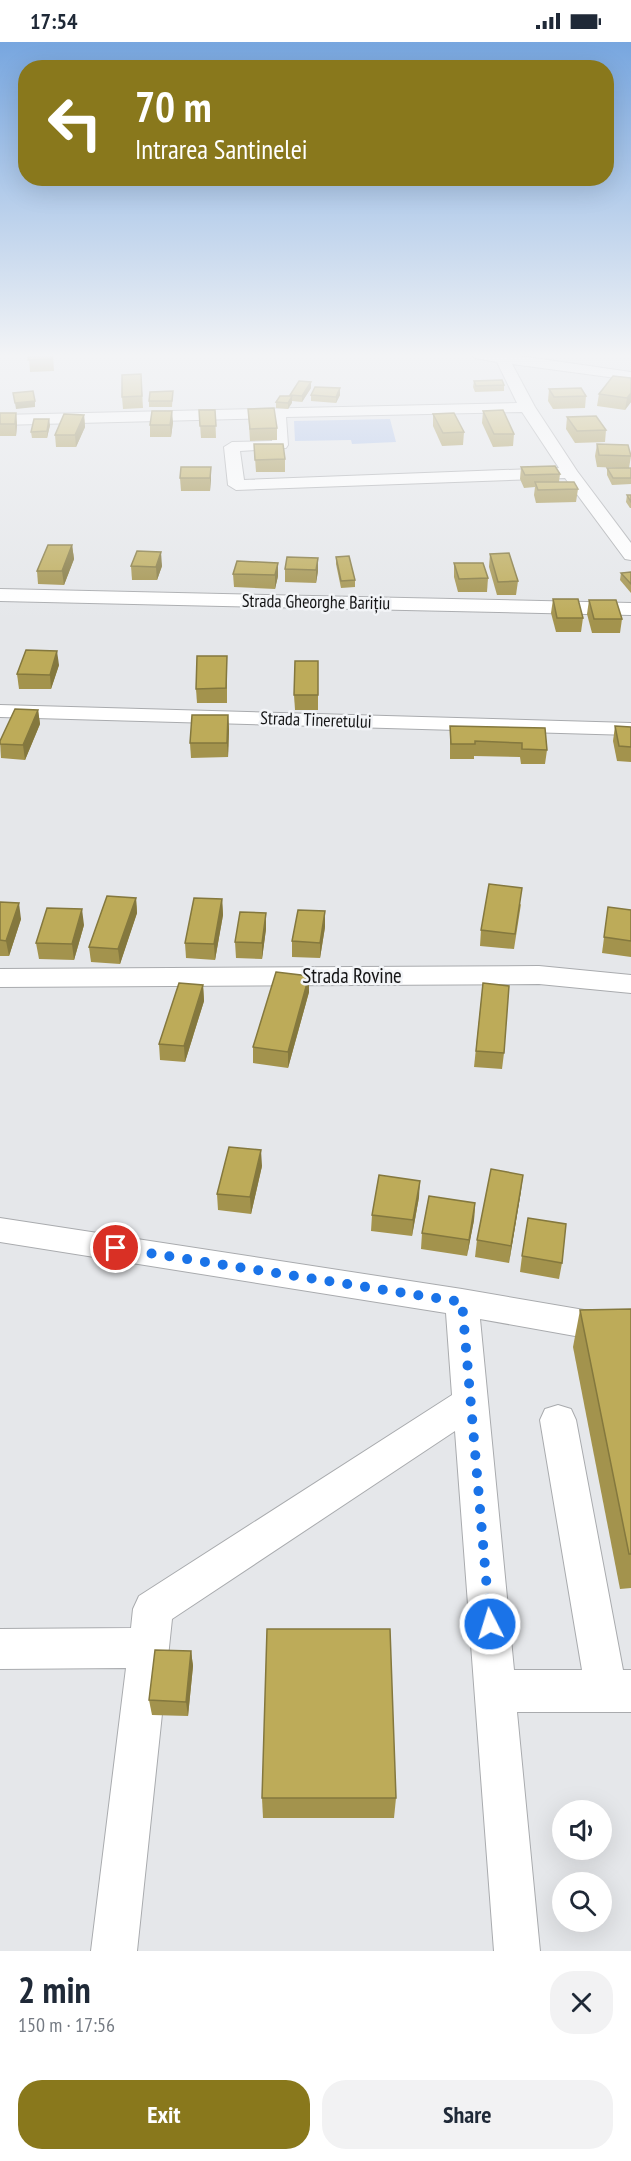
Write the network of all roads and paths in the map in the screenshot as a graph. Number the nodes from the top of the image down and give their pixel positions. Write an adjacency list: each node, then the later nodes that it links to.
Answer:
1 (280, 444): 3 (street)
2 (551, 444): 3 (street)
3 (570, 473): 4 (street)
4 (631, 555)
5 (0, 595): 6 (street, Strada Gheorghe Barițiu)
6 (631, 609)
7 (0, 711): 8 (street, Strada Tineretului)
8 (631, 729)
9 (0, 978): 10 (street, Strada Rovine)
10 (631, 984)
11 (0, 1230): 12 (street)
12 (462, 1302): 13 (street); 14 (street)
13 (631, 1332)
14 (471, 1402): 16 (street); 18 (street)
15 (558, 1420): 19 (street)
16 (148, 1648): 17 (street); 20 (street)
17 (0, 1649)
18 (495, 1691): 19 (street); 21 (street)
19 (619, 1692)
20 (114, 1951)
21 (517, 1951)

